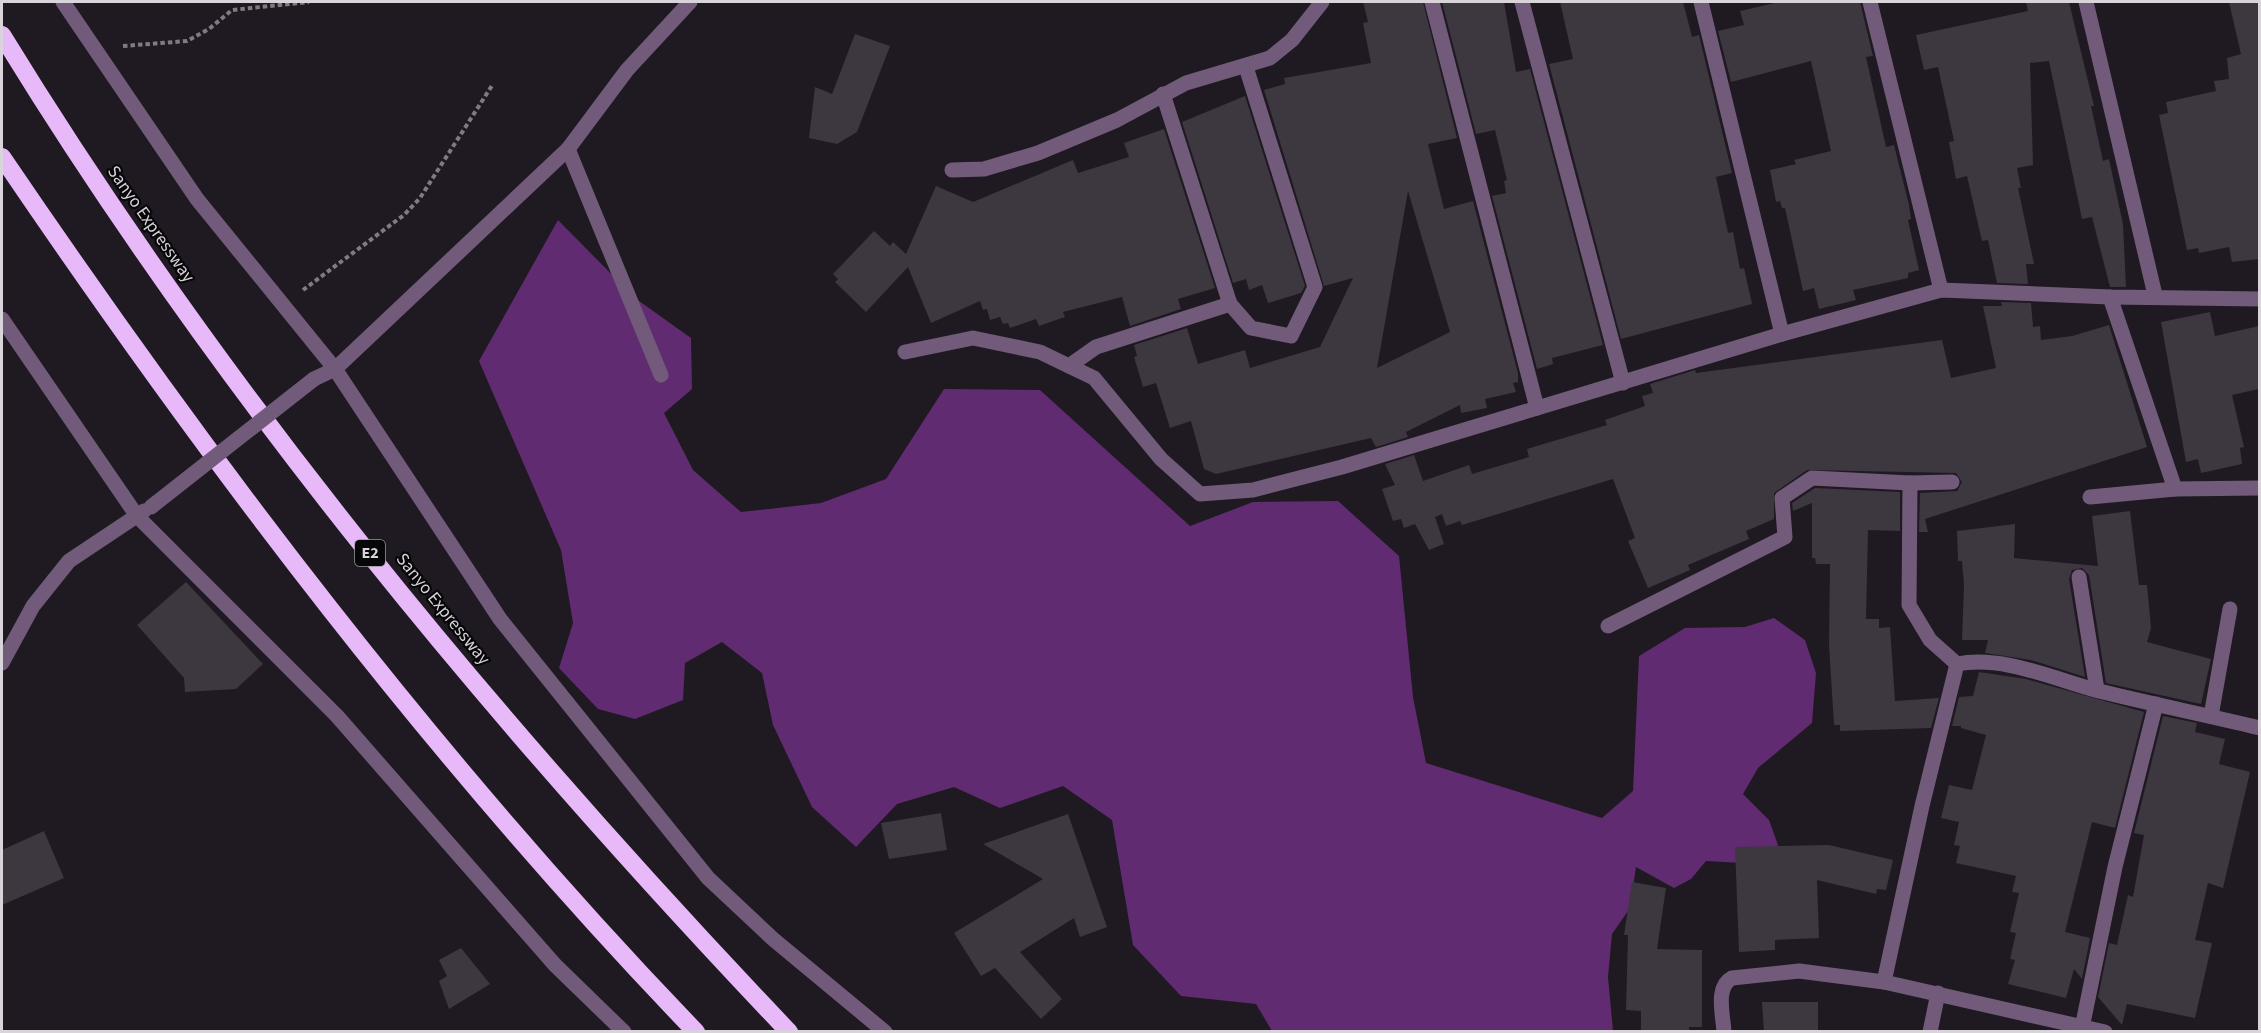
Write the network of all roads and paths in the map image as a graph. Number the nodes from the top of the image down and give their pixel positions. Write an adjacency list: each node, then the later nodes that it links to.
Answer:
1 (63, 2): 11 (street)
2 (309, 2): 11 (path)
3 (690, 2): 15 (street)
4 (1322, 2): 12 (street)
5 (1432, 2): 31 (street)
6 (1522, 2): 30 (street)
7 (1701, 2): 25 (street)
8 (1870, 2): 18 (street)
9 (2086, 2): 19 (street)
10 (2, 35): 52 (highway, Sanyo Expressway / E2)
11 (92, 48): 23 (street)
12 (1246, 67): 14 (street); 22 (street)
13 (493, 84): 23 (path)
14 (1163, 94): 17 (street); 22 (street)
15 (568, 149): 28 (street); 29 (street)
16 (2, 157): 51 (highway)
17 (952, 170)
18 (1941, 290): 20 (street); 25 (street)
19 (2155, 295): 20 (street); 21 (street)
20 (2110, 297): 35 (street)
21 (2259, 299)
22 (1230, 304): 27 (street)
23 (282, 305): 28 (street)
24 (2, 319): 37 (street)
25 (1782, 334): 30 (street)
26 (905, 352): 27 (street)
27 (1069, 366): 31 (street)
28 (335, 369): 37 (street, bridge); 53 (street)
29 (661, 375)
30 (1623, 383): 31 (street)
31 (1537, 408)
32 (1952, 482): 33 (street)
33 (1910, 483): 40 (street); 42 (street)
34 (2259, 488): 35 (street)
35 (2175, 489): 36 (street)
36 (2090, 497)
37 (137, 516): 41 (street); 50 (street)
38 (2079, 577): 43 (street)
39 (2230, 609): 45 (street)
40 (1608, 626)
41 (2, 663)
42 (1957, 664): 43 (street); 47 (street)
43 (2097, 690): 44 (street)
44 (2156, 704): 45 (street); 49 (street)
45 (2211, 716): 46 (street)
46 (2259, 728)
47 (1884, 982): 48 (street); 54 (street)
48 (1938, 993): 49 (street); 55 (street)
49 (2082, 1028): 56 (street)
50 (624, 1032)
51 (696, 1032)
52 (789, 1032)
53 (885, 1032)
54 (1724, 1032)
55 (1930, 1032)
56 (2105, 1032)

